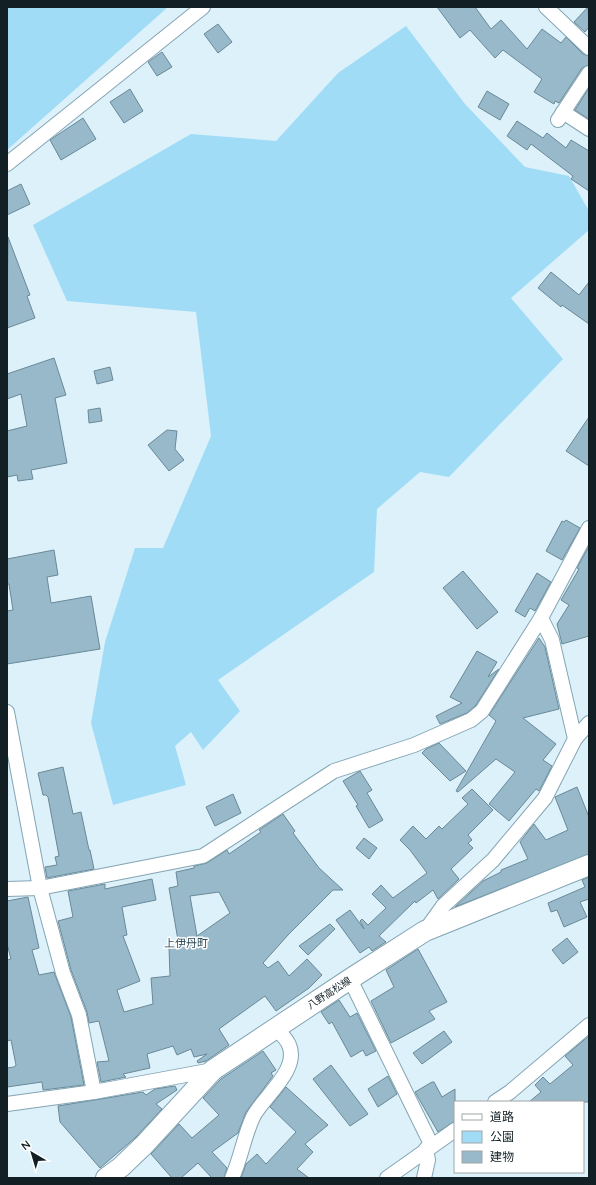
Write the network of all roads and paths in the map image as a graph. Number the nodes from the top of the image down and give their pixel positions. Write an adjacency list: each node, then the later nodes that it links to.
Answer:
1 (203, 7): 6 (street)
2 (546, 7): 3 (street)
3 (589, 48)
4 (589, 73): 5 (street)
5 (589, 129)
6 (7, 164)
7 (589, 528): 8 (street)
8 (542, 618): 11 (street); 13 (street)
9 (7, 712): 13 (street)
10 (589, 723): 11 (street)
11 (575, 739): 15 (street)
12 (589, 865): 15 (main road, 八野高松線)
13 (40, 888): 14 (street); 20 (street)
14 (7, 889)
15 (425, 931): 16 (main road, 八野高松線)
16 (350, 980): 18 (main road, 八野高松線); 24 (street)
17 (589, 1025): 21 (street)
18 (276, 1028): 19 (main road, 八野高松線); 26 (street)
19 (213, 1070): 20 (street); 25 (main road, 八野高松線)
20 (94, 1092): 22 (street)
21 (496, 1101)
22 (7, 1104)
23 (454, 1131): 24 (street)
24 (426, 1149): 27 (street); 28 (street)
25 (106, 1178)
26 (232, 1178)
27 (387, 1178)
28 (424, 1178)

